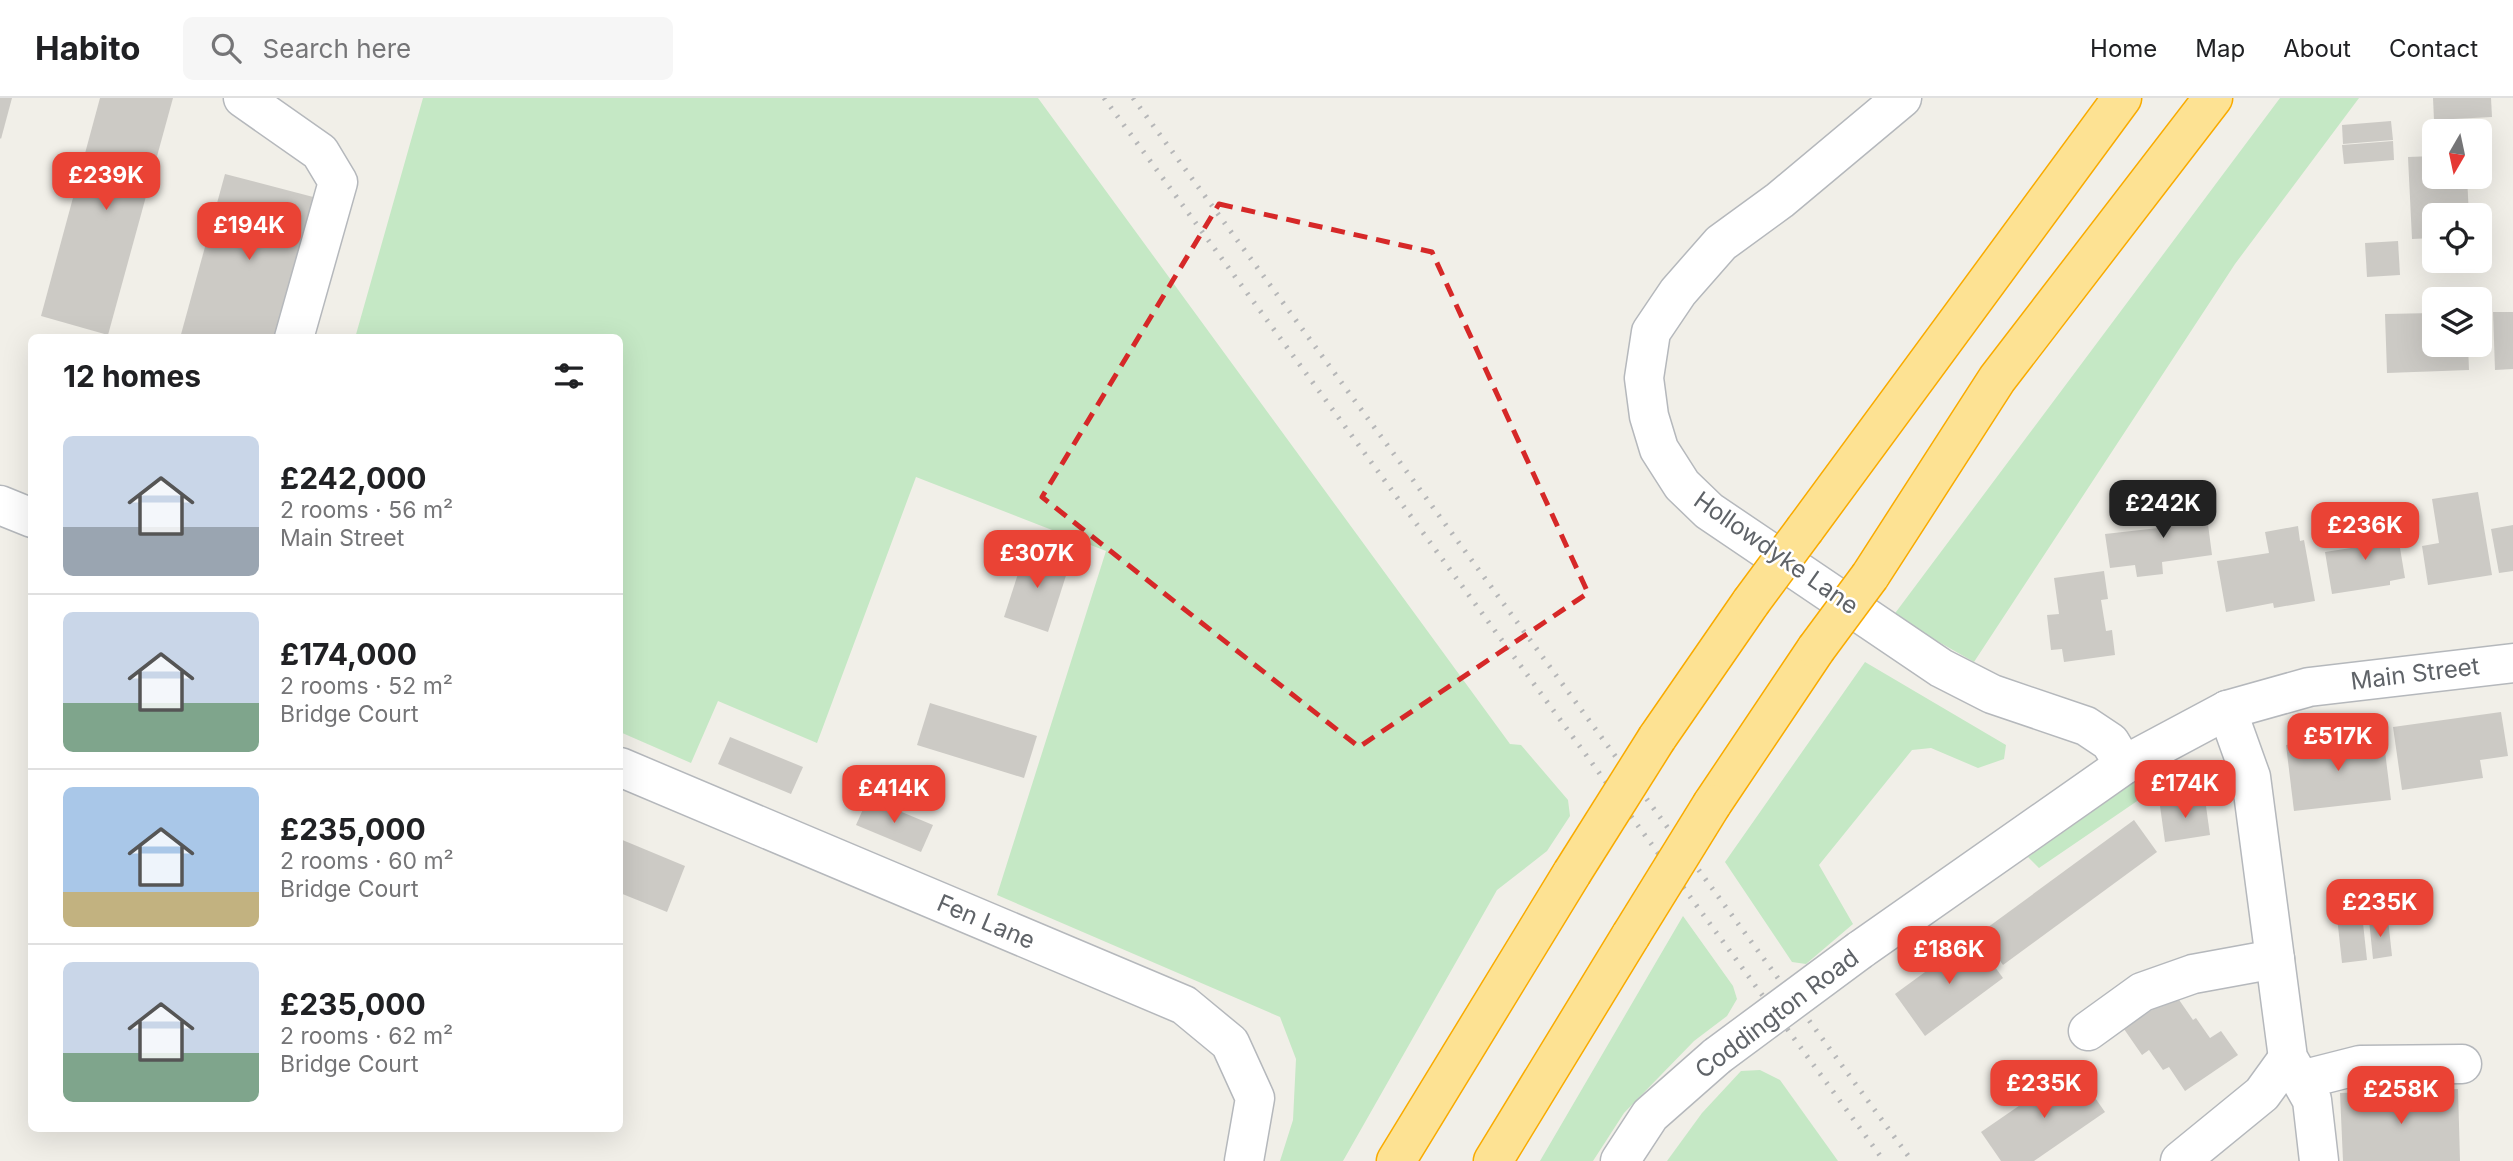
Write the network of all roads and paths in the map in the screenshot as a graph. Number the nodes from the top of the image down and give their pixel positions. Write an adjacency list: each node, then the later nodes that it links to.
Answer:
1 (243, 98): 5 (street)
2 (1902, 98): 10 (street, Hollowdyke Lane)
3 (2122, 98): 17 (highway, bridge)
4 (2213, 98): 18 (highway, bridge)
5 (295, 334)
6 (0, 505): 7 (street)
7 (28, 517)
8 (2513, 663): 9 (street, Main Street)
9 (2227, 710): 10 (street, Main Street); 12 (street)
10 (2124, 765): 19 (street, Coddington Road, bridge)
11 (623, 768): 16 (street, Fen Lane)
12 (2275, 959): 13 (street); 15 (street)
13 (2088, 1031)
14 (2462, 1064): 15 (street)
15 (2295, 1069): 20 (street); 21 (street)
16 (1244, 1161)
17 (1396, 1161)
18 (1493, 1161)
19 (1620, 1161)
20 (2180, 1161)
21 (2319, 1161)

